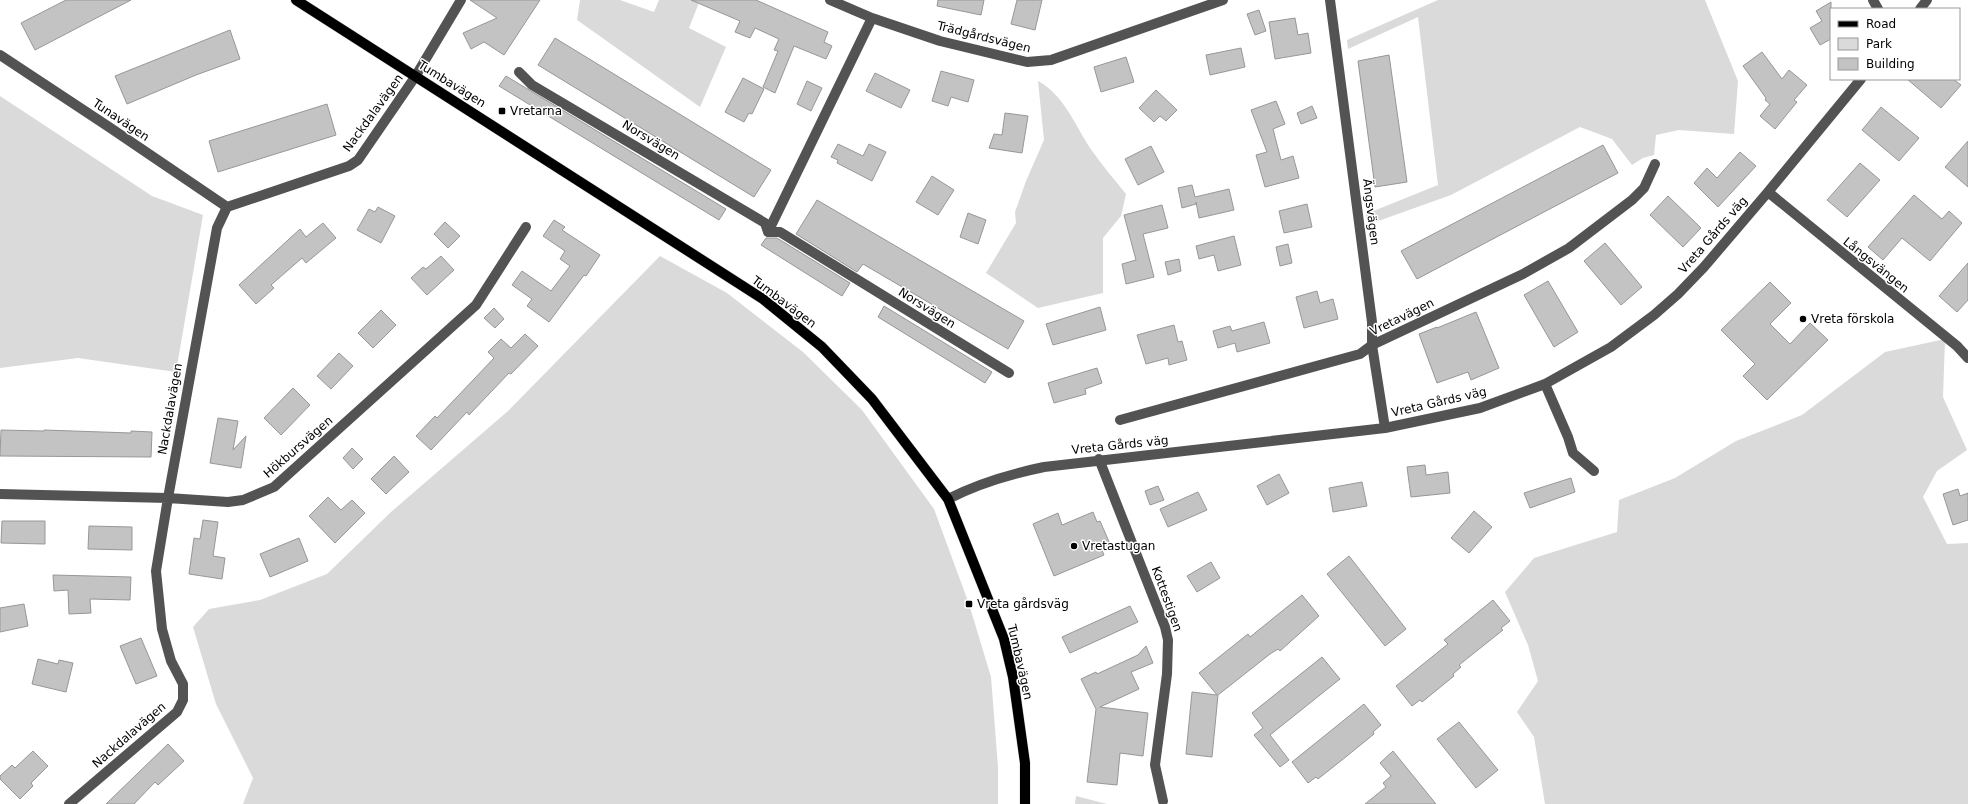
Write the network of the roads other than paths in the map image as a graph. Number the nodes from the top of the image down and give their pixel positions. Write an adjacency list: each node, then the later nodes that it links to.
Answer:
1 (296, 0): 11 (main road, Tumbavägen)
2 (461, 0): 11 (street, Nackdalavägen)
3 (830, 0): 8 (street, Trädgårdsvägen)
4 (1223, 0): 8 (street, Trädgårdsvägen)
5 (1330, 0): 18 (street, Ängsvägen)
6 (1927, 0): 7 (street)
7 (1921, 8)
8 (872, 18): 17 (street)
9 (0, 55): 15 (street, Tunavägen)
10 (519, 72): 17 (street, Norsvägen)
11 (415, 77): 15 (street, Nackdalavägen); 28 (main road, Tumbavägen)
12 (1860, 80): 14 (street, Vreta Gårds väg)
13 (1655, 164): 18 (street, Vretavägen)
14 (1768, 192): 19 (street, Långsvängen); 21 (street, Vreta Gårds väg)
15 (227, 207): 27 (street, Nackdalavägen)
16 (526, 227): 27 (street, Hökbursvägen)
17 (768, 232): 20 (street, Norsvägen)
18 (1372, 345): 22 (street, Vretavägen); 23 (street, Ängsvägen)
19 (1968, 358)
20 (1009, 373)
21 (1545, 384): 23 (street, Vreta Gårds väg); 25 (street)
22 (1120, 420)
23 (1385, 428): 24 (street, Vreta Gårds väg)
24 (1100, 459): 28 (street, Vreta Gårds väg); 29 (street, Kottestigen)
25 (1594, 471)
26 (0, 494): 27 (street, Hökbursvägen)
27 (168, 498): 30 (street, Nackdalavägen)
28 (948, 499): 31 (main road, Tumbavägen)
29 (1164, 801)
30 (69, 804)
31 (1025, 804)

